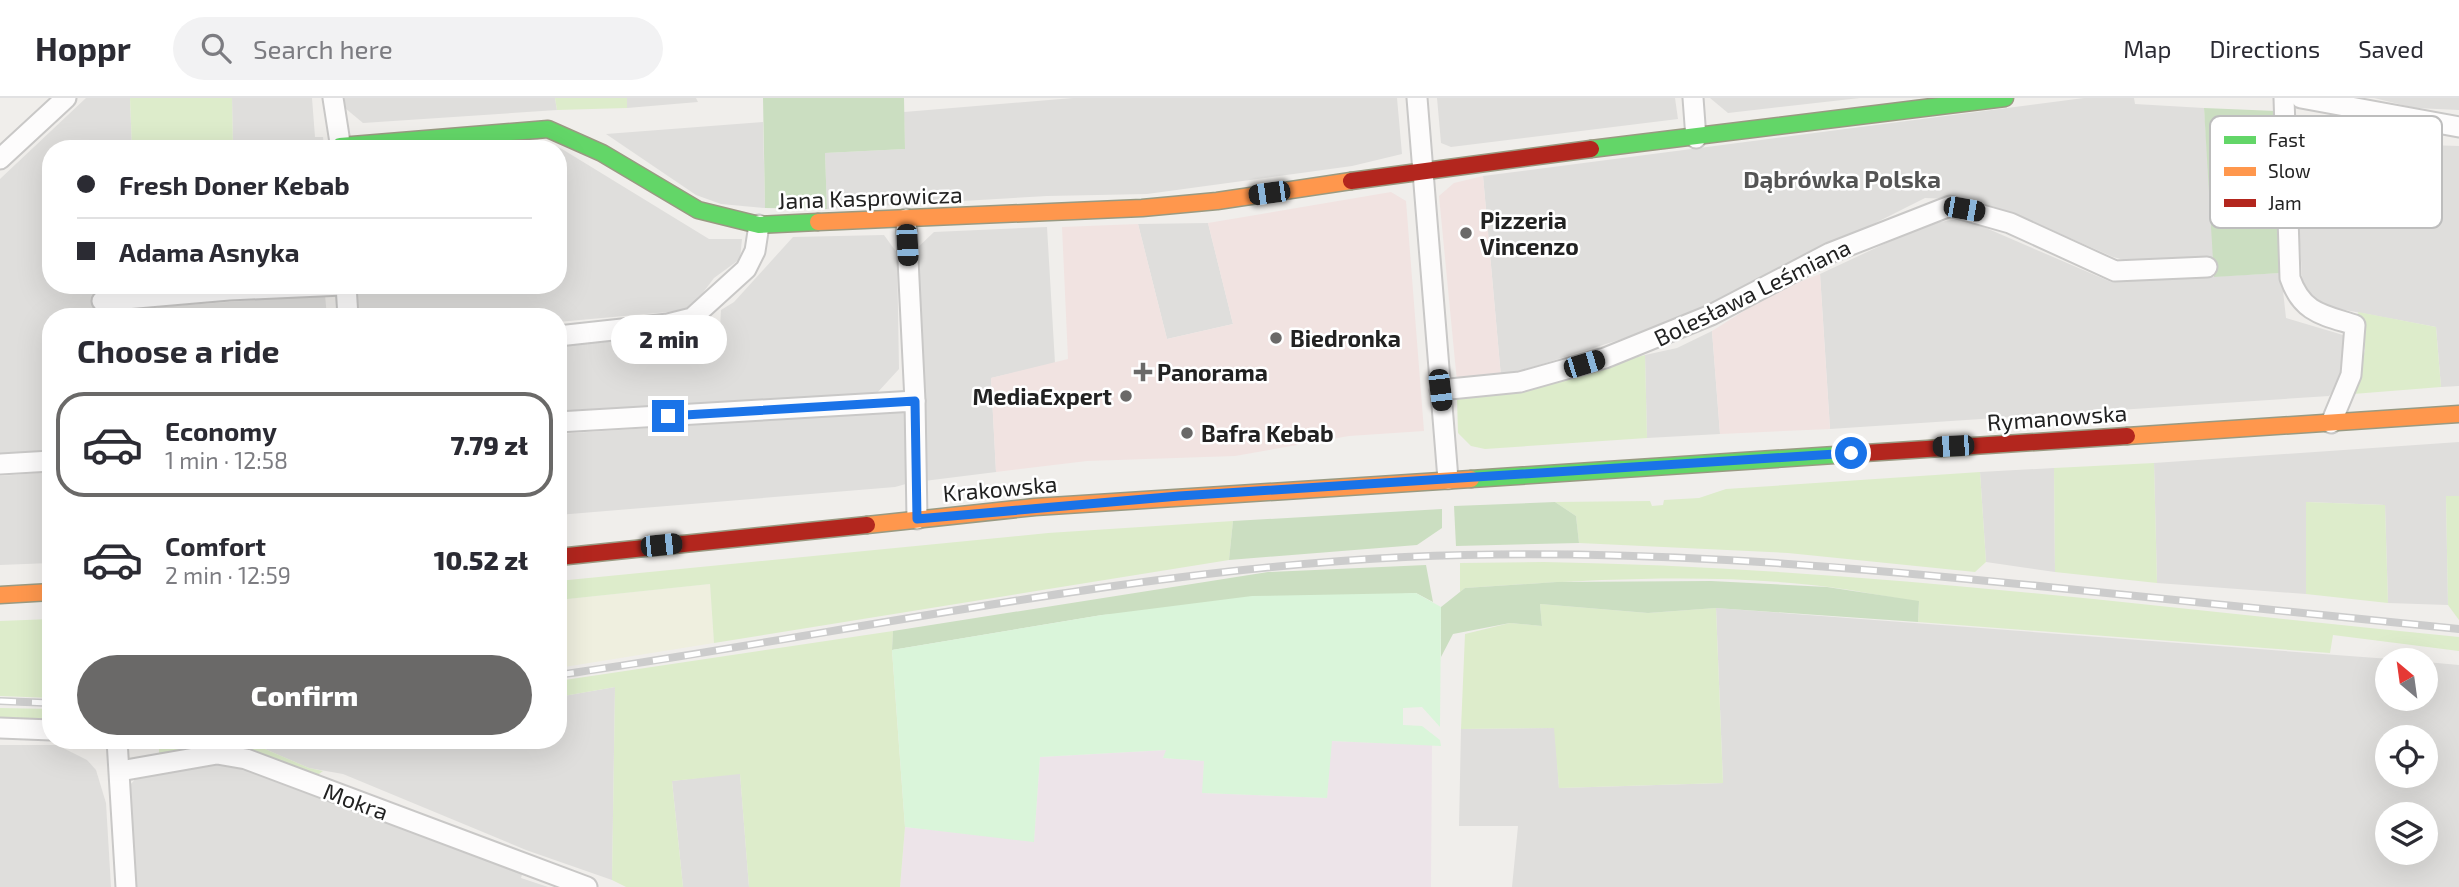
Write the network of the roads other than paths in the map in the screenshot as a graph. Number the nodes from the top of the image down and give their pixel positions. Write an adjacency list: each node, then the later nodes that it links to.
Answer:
1 (66, 98): 14 (street)
2 (334, 98): 12 (street)
3 (1418, 98): 15 (street)
4 (1693, 98): 11 (street)
5 (2005, 98): 8 (main road, Jana Kasprowicza)
6 (2284, 98): 9 (street)
7 (2301, 98): 10 (street)
8 (1961, 102): 11 (main road, Jana Kasprowicza)
9 (2284, 116)
10 (2399, 116)
11 (1696, 138): 15 (main road, Jana Kasprowicza)
12 (339, 140)
13 (428, 140): 17 (main road, Jana Kasprowicza)
14 (0, 159)
15 (1423, 170): 16 (main road, Jana Kasprowicza); 23 (street)
16 (906, 219): 17 (main road, Jana Kasprowicza); 24 (street)
17 (759, 225): 22 (street)
18 (2286, 228): 27 (street)
19 (2207, 267): 23 (street, Bolesława Leśmiana)
20 (183, 294): 21 (street)
21 (102, 301)
22 (567, 335)
23 (1440, 390): 30 (street)
24 (915, 401): 26 (street); 31 (street)
25 (2459, 414): 27 (main road, Rymanowska)
26 (567, 421)
27 (2331, 423): 30 (main road, Rymanowska)
28 (42, 462): 29 (street)
29 (0, 464)
30 (1448, 479): 31 (main road, Krakowska)
31 (917, 519): 32 (main road, Krakowska)
32 (567, 556)
33 (42, 593): 34 (main road)
34 (0, 595)
35 (0, 728): 36 (street)
36 (42, 730)
37 (118, 749): 38 (street)
38 (120, 771): 39 (street); 40 (street, Mokra)
39 (126, 887)
40 (587, 887)

